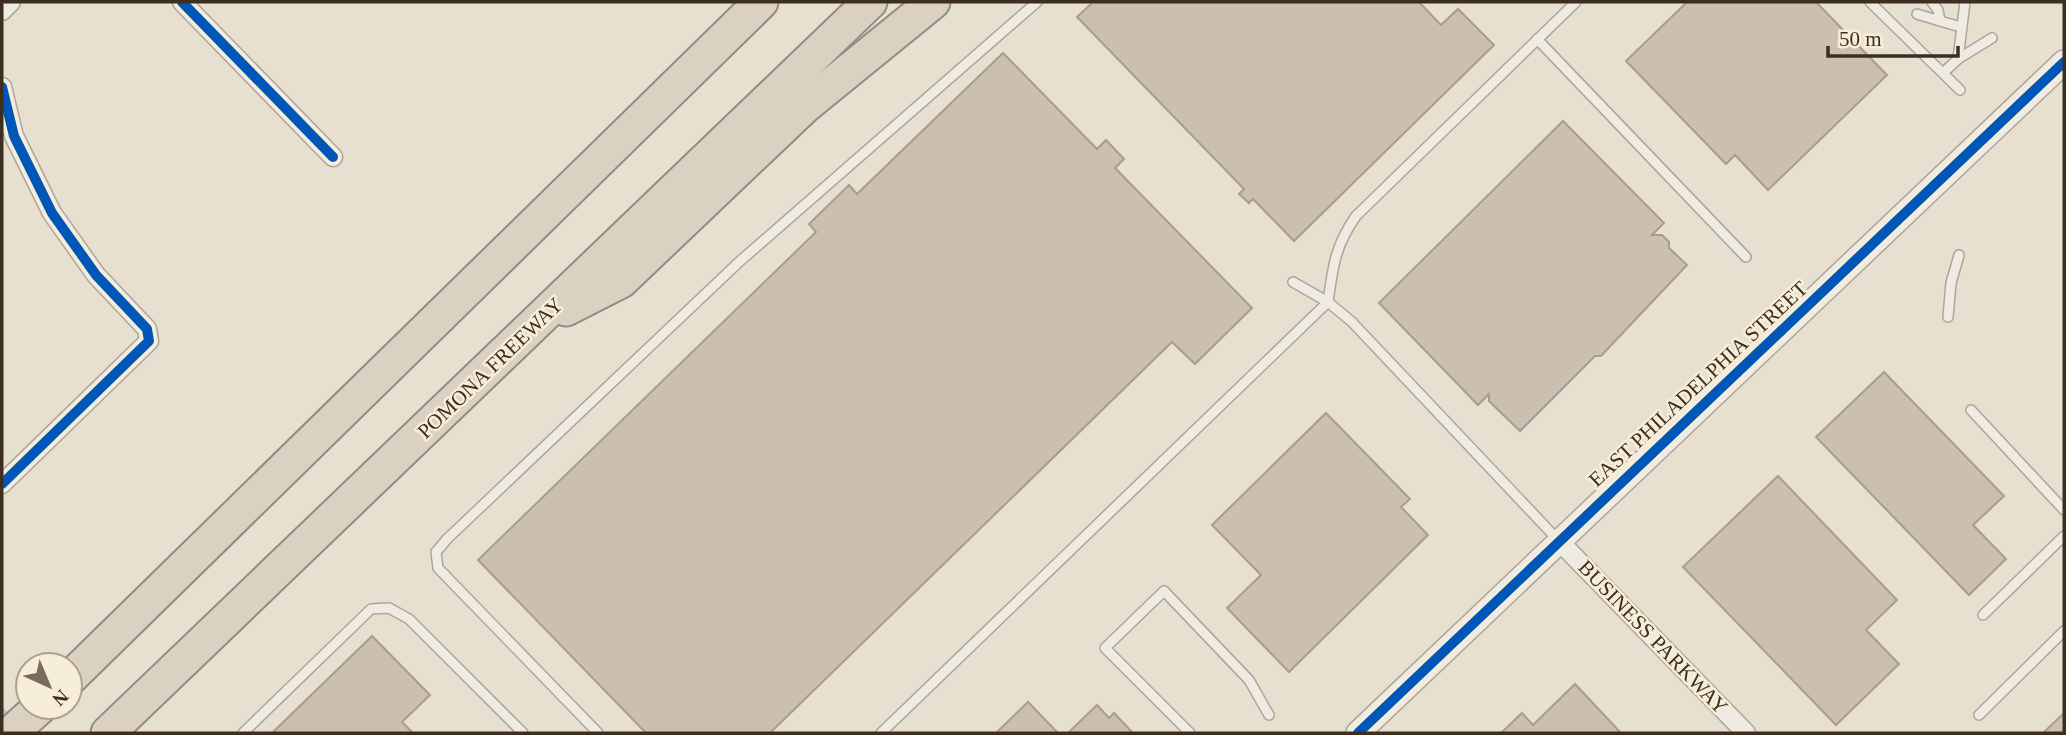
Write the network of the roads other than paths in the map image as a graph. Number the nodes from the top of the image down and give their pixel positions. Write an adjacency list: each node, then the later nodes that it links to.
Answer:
1 (11, 2): 12 (street)
2 (182, 2): 23 (street)
3 (728, 2): 24 (highway)
4 (761, 2): 24 (highway)
5 (870, 2): 30 (highway, POMONA FREEWAY)
6 (933, 2): 30 (highway)
7 (1037, 2): 46 (lane)
8 (1576, 2): 17 (lane)
9 (1870, 2): 20 (lane)
10 (1965, 2): 15 (lane)
11 (1936, 4): 14 (lane)
12 (2, 11)
13 (1917, 14): 14 (lane)
14 (1940, 21): 15 (lane)
15 (1961, 27): 18 (lane)
16 (1992, 38): 18 (lane)
17 (1537, 39): 26 (lane); 28 (lane)
18 (1958, 59): 20 (lane)
19 (2064, 62): 35 (street, EAST PHILADELPHIA STREET)
20 (1943, 73): 22 (lane)
21 (2, 87): 32 (street)
22 (1960, 90)
23 (333, 157)
24 (552, 206): 38 (highway)
25 (1959, 255): 29 (lane)
26 (1746, 257)
27 (1293, 282): 28 (lane)
28 (1328, 302): 35 (lane); 47 (lane)
29 (1948, 317)
30 (536, 324): 43 (highway, POMONA FREEWAY)
31 (1971, 410): 33 (lane)
32 (2, 484)
33 (2064, 510)
34 (2064, 536): 36 (lane)
35 (1559, 541): 49 (street, EAST PHILADELPHIA STREET); 50 (street, BUSINESS PARKWAY)
36 (1983, 615)
37 (2064, 631): 40 (lane)
38 (84, 664)
39 (1269, 715): 48 (lane)
40 (1979, 715)
41 (24, 721): 42 (highway)
42 (11, 733)
43 (108, 733)
44 (243, 733): 45 (lane)
45 (523, 733)
46 (598, 733)
47 (881, 733)
48 (1191, 733)
49 (1357, 733)
50 (1746, 733)

